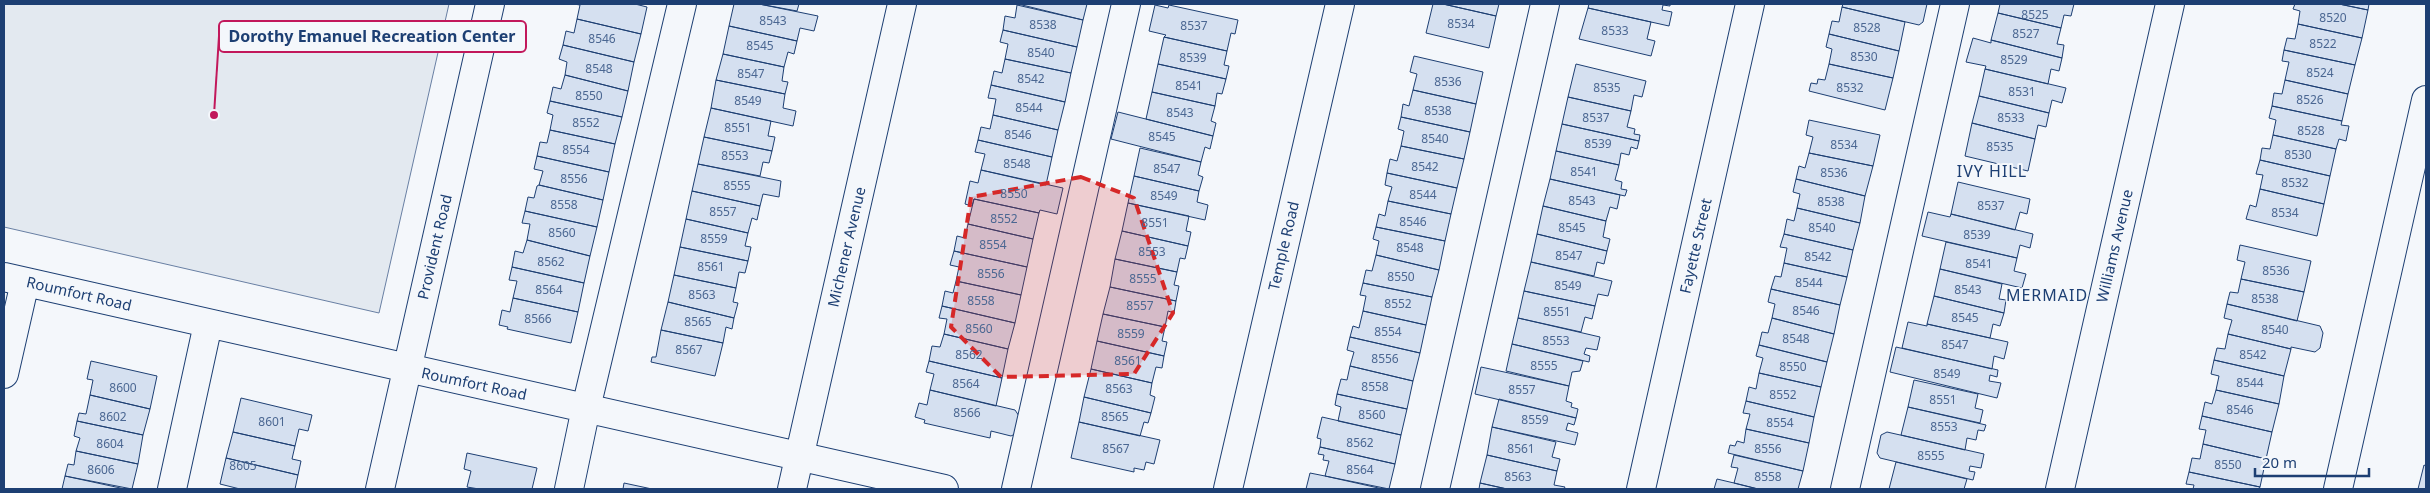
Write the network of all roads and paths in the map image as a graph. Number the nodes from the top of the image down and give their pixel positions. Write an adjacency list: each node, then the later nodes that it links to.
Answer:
1 (490, 4): 13 (street, Provident Road)
2 (682, 4): 15 (street)
3 (902, 4): 16 (street, Michener Avenue)
4 (1126, 4): 22 (street)
5 (1340, 4): 23 (street, Temple Road)
6 (1545, 4): 24 (street)
7 (1750, 4): 25 (street, Fayette Street)
8 (1955, 4): 26 (street)
9 (2170, 4): 27 (street, Williams Avenue)
10 (2426, 100): 28 (street)
11 (14, 280): 12 (street, Roumfort Road); 14 (street)
12 (208, 324): 13 (street, Roumfort Road); 17 (street)
13 (408, 369): 15 (street, Roumfort Road); 18 (street, Provident Road)
14 (4, 374)
15 (586, 408): 16 (street, Roumfort Road); 19 (street)
16 (799, 458): 20 (street, Michener Avenue); 21 (street, Roumfort Road)
17 (172, 489)
18 (380, 489)
19 (569, 489)
20 (792, 489)
21 (944, 489)
22 (1016, 489)
23 (1228, 489)
24 (1435, 489)
25 (1641, 489)
26 (1845, 489)
27 (2060, 489)
28 (2338, 489)

